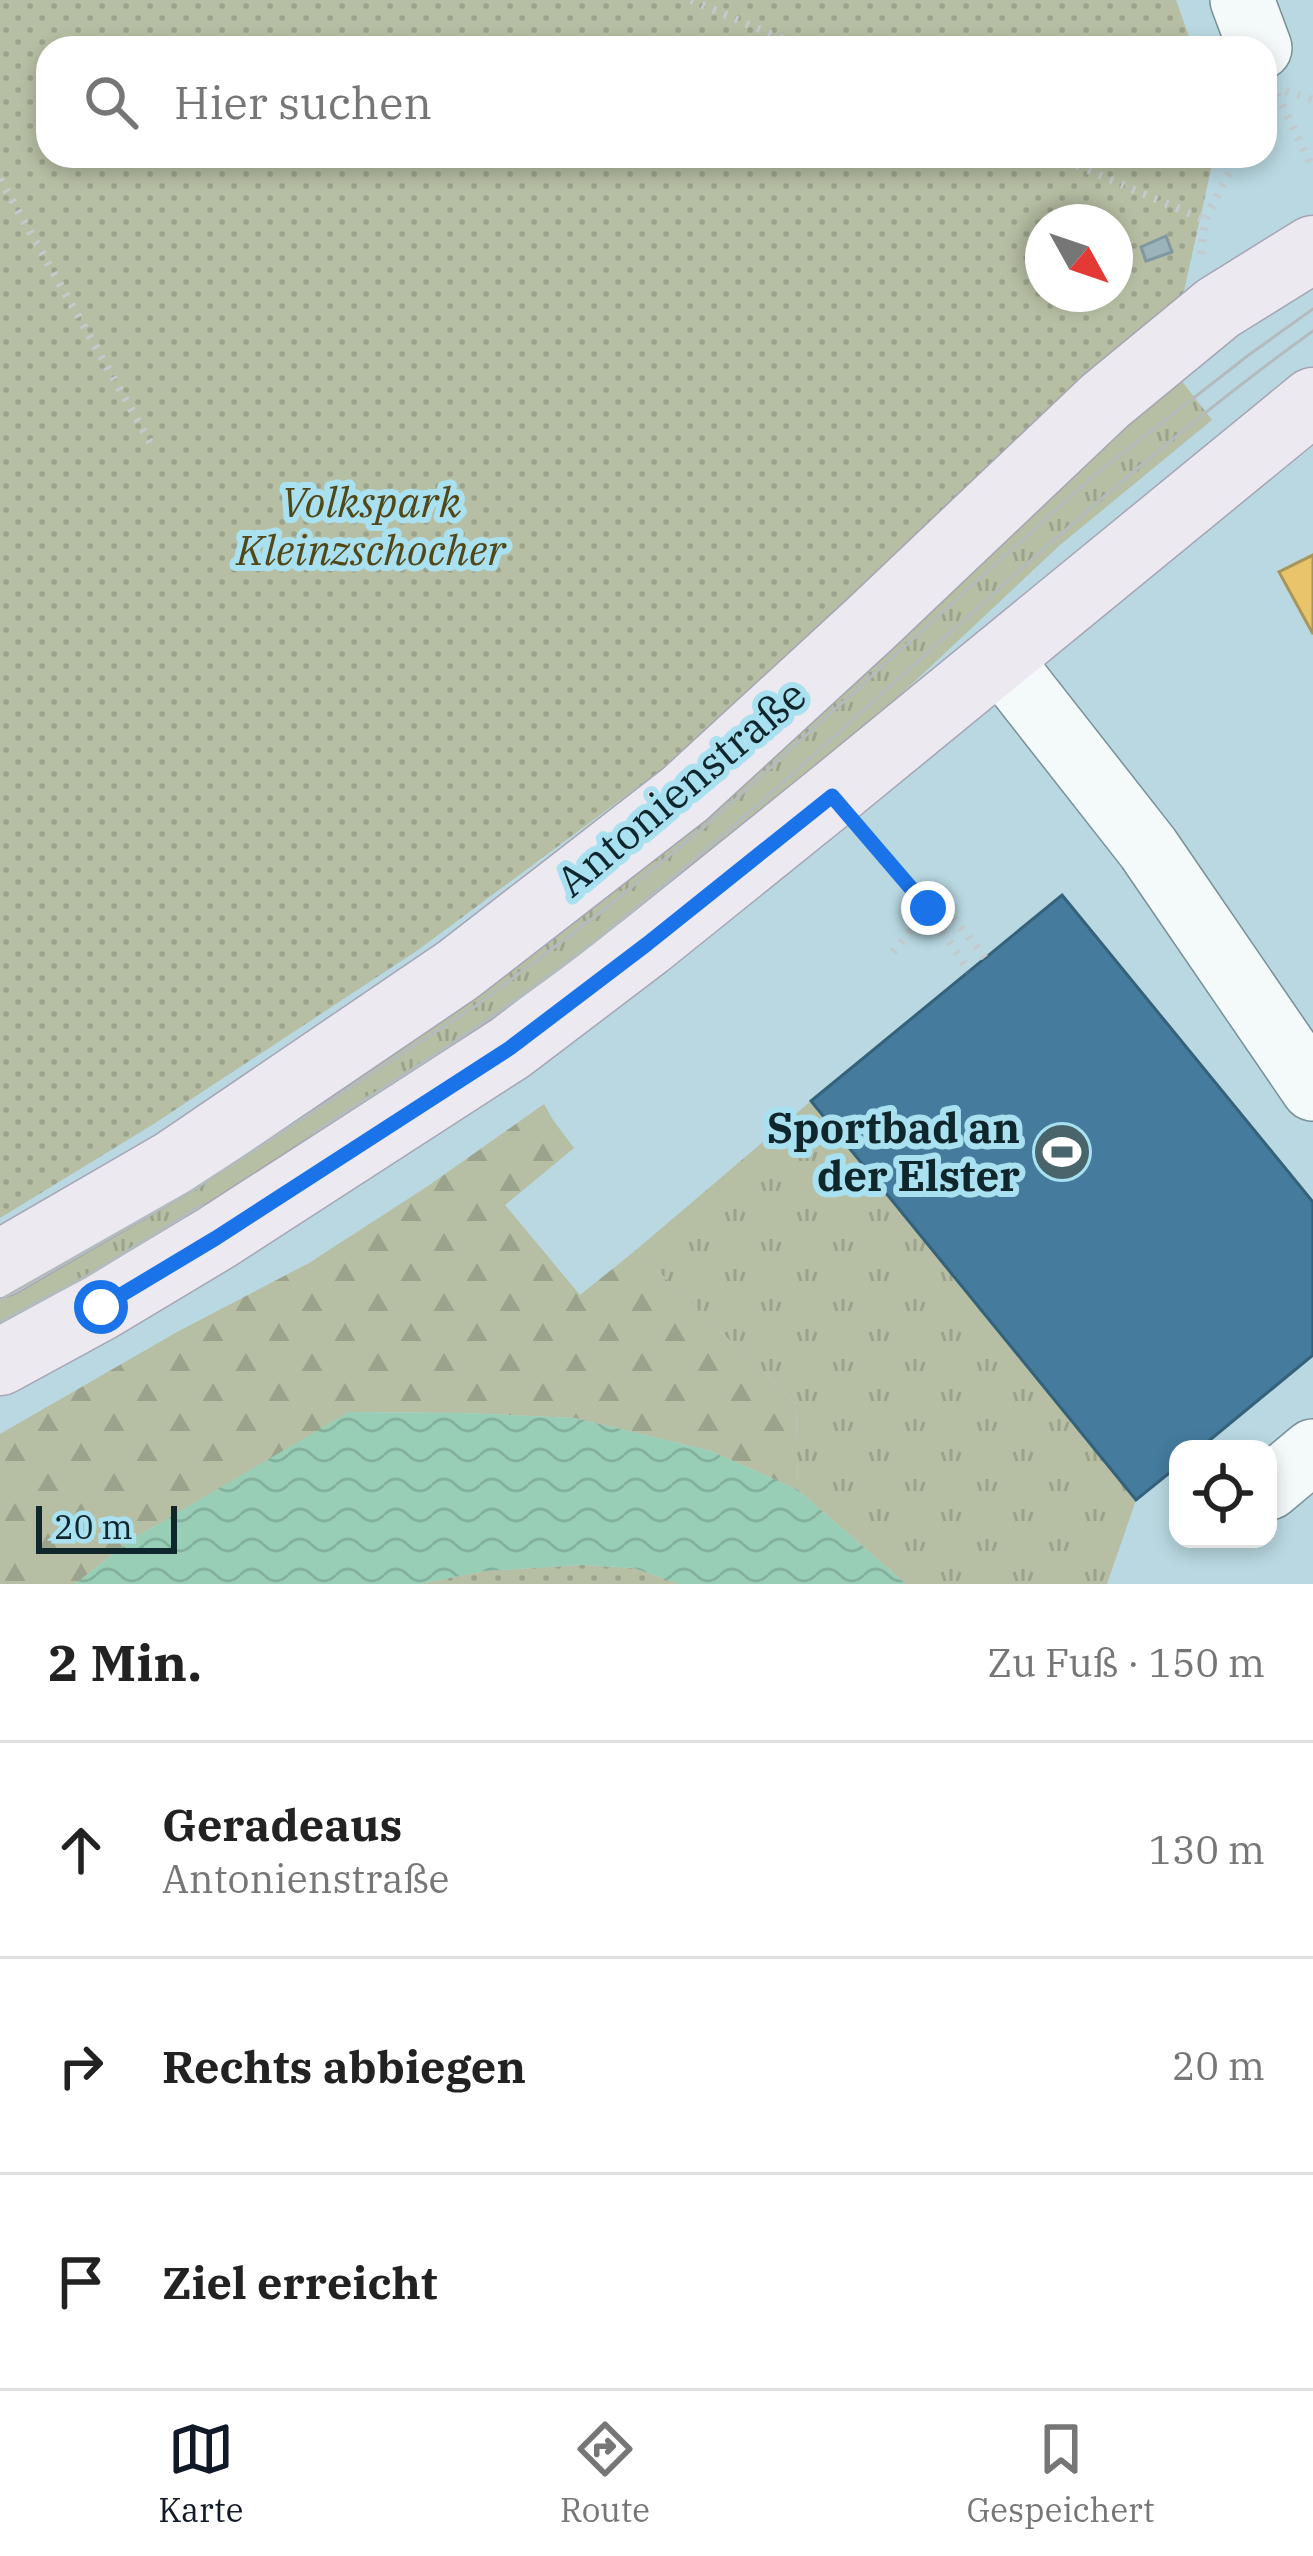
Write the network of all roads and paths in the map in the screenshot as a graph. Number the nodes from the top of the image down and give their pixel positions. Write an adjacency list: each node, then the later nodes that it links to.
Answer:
1 (691, 0): 3 (path)
2 (1242, 0): 4 (street)
3 (775, 36)
4 (1255, 36)
5 (1277, 90): 8 (path)
6 (1083, 168): 7 (path)
7 (1232, 168)
8 (1313, 169)
9 (0, 179): 12 (path)
10 (1305, 262): 20 (main road, Antonienstraße)
11 (1313, 401): 13 (main road)
12 (152, 444)
13 (999, 658): 14 (main road); 19 (street)
14 (832, 796): 15 (path); 21 (main road)
15 (928, 908): 16 (path); 17 (path); 18 (path)
16 (893, 952)
17 (986, 958)
18 (969, 972)
19 (1313, 1089)
20 (0, 1264)
21 (0, 1362)
22 (1313, 1451): 23 (street)
23 (1277, 1481)

